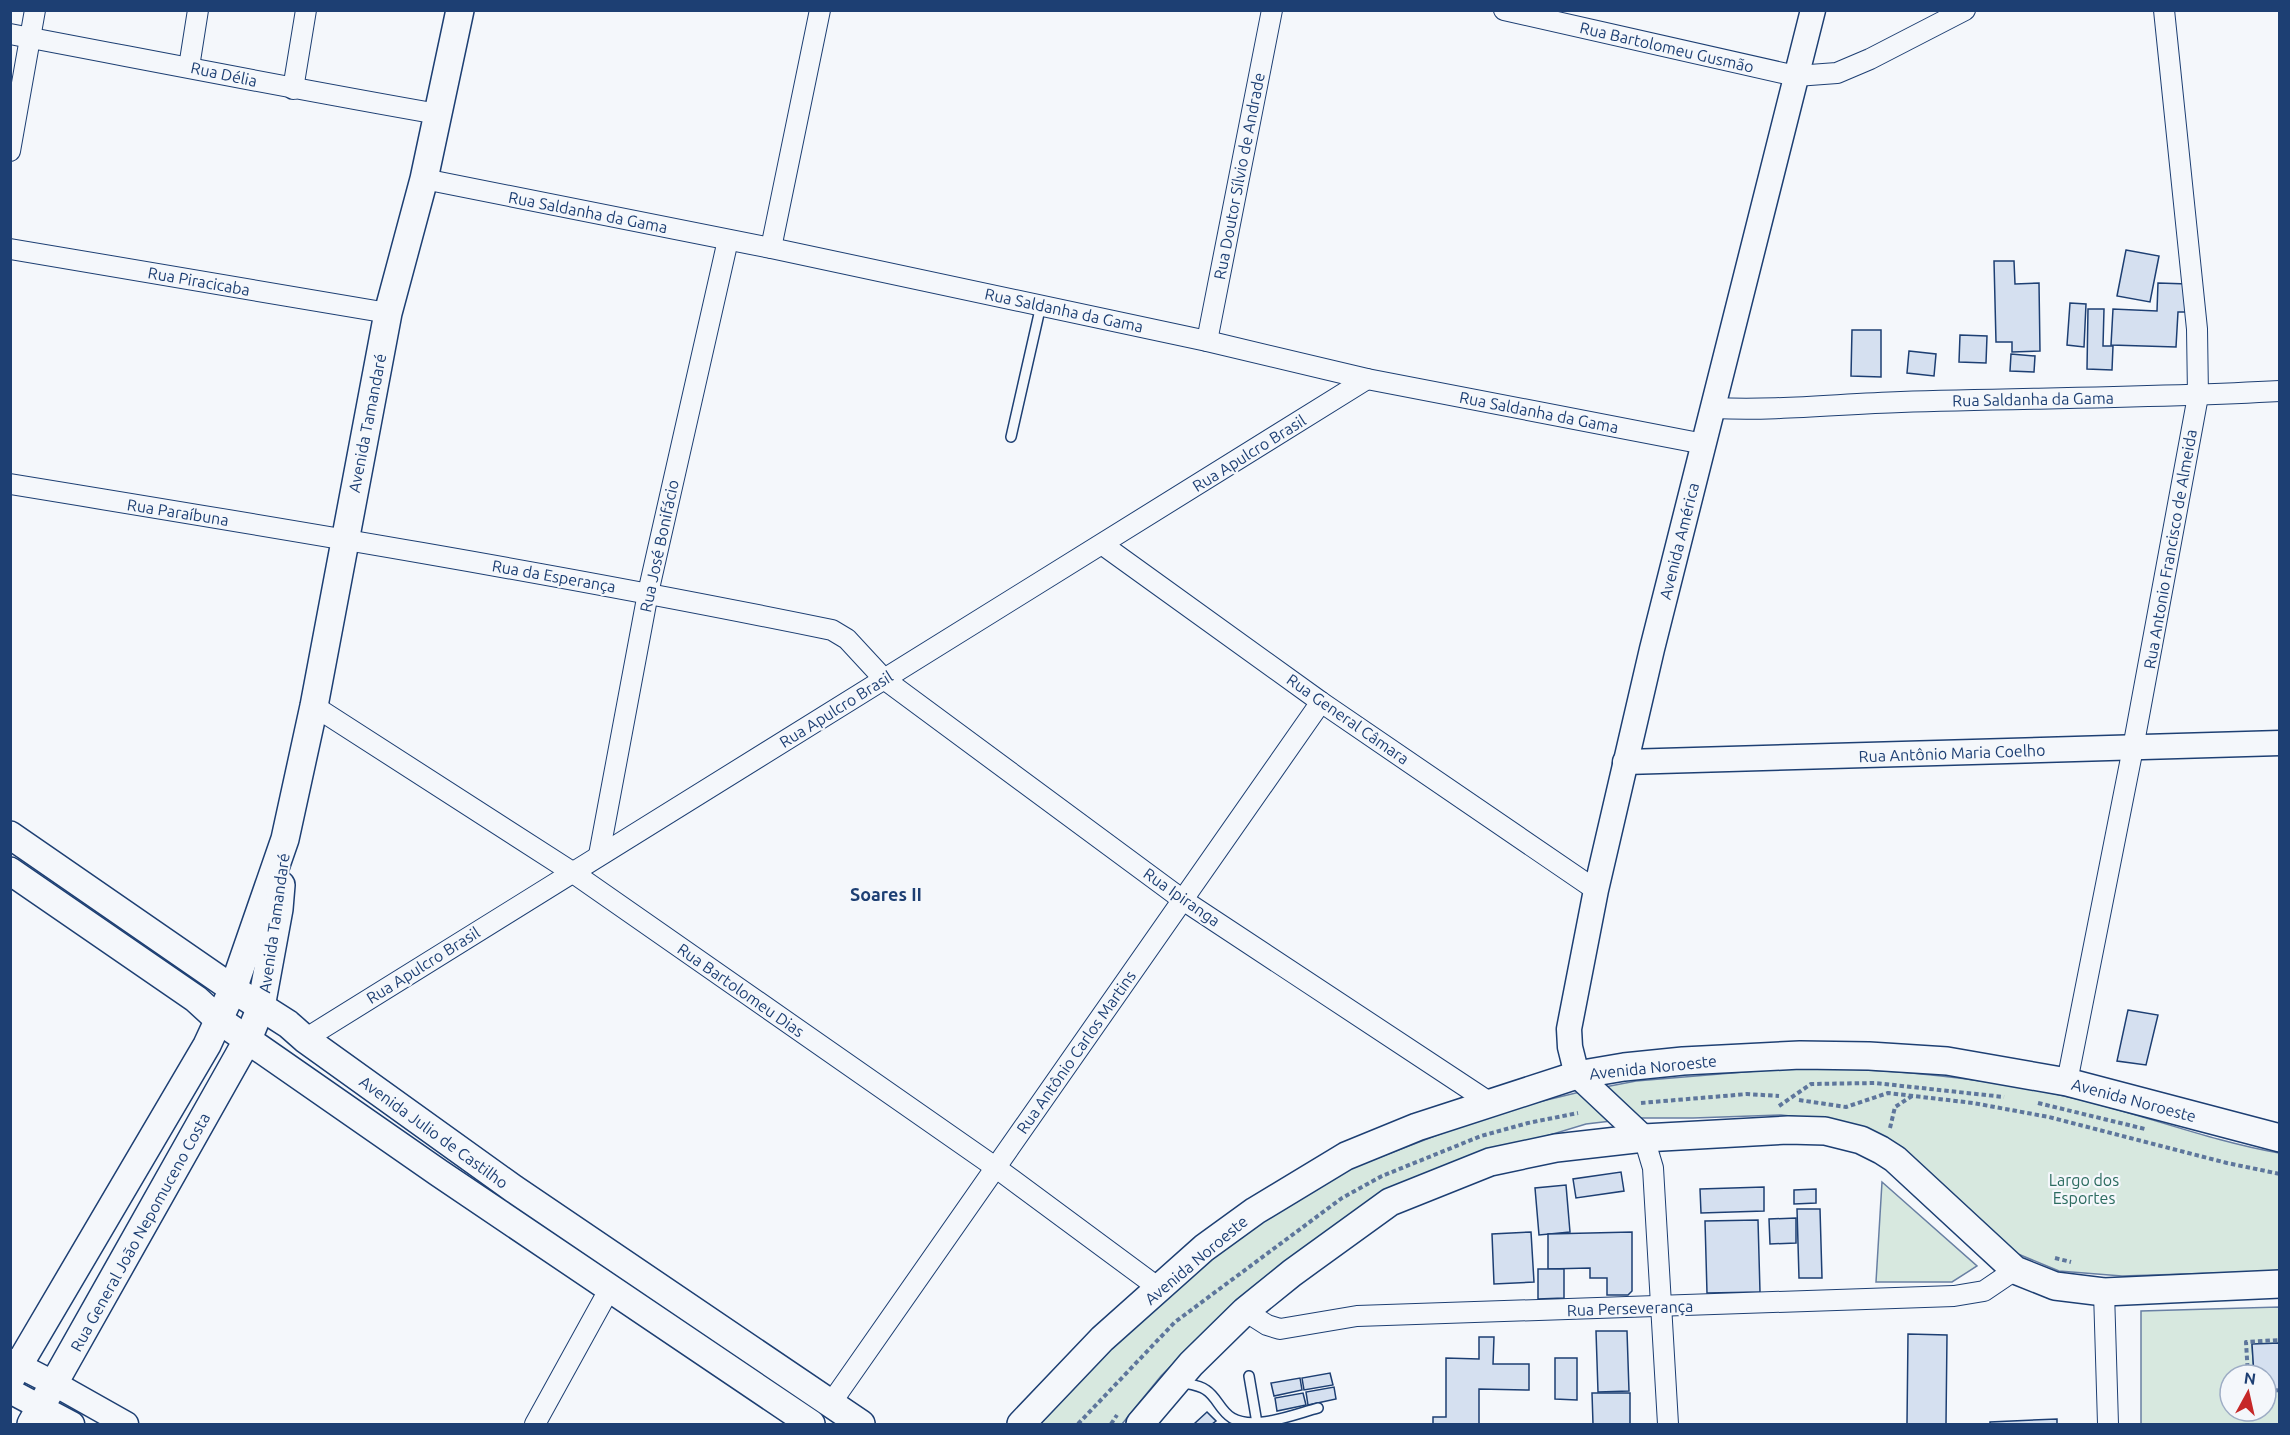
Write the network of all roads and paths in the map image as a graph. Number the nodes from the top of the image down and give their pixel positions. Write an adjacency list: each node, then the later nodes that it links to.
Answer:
1 (35, 10): 12 (street)
2 (198, 10): 13 (street)
3 (306, 10): 15 (street)
4 (460, 10): 16 (main road, Avenida Tamandaré)
5 (820, 10): 21 (street)
6 (1272, 10): 25 (street, Rua Doutor Sílvio de Andrade)
7 (1504, 10): 14 (street, Rua Bartolomeu Gusmão)
8 (1813, 10): 14 (street, Avenida América)
9 (1965, 10): 14 (street, Rua Bartolomeu Gusmão)
10 (2164, 10): 28 (street, Rua Antonio Francisco de Almeida)
11 (10, 34): 12 (street, Rua Délia)
12 (30, 38): 13 (street, Rua Délia); 17 (street)
13 (189, 67): 15 (street, Rua Délia)
14 (1796, 76): 29 (street, Avenida América)
15 (293, 89): 16 (street, Rua Délia)
16 (438, 114): 19 (main road, Avenida Tamandaré)
17 (13, 123): 18 (street)
18 (10, 151)
19 (424, 179): 20 (street, Rua Saldanha da Gama); 24 (main road, Avenida Tamandaré)
20 (728, 240): 21 (street, Rua Saldanha da Gama); 35 (street, Rua José Bonifácio)
21 (771, 248): 23 (street, Rua Saldanha da Gama)
22 (10, 249): 24 (street, Rua Piracicaba)
23 (1041, 305): 25 (street, Rua Saldanha da Gama); 30 (lane)
24 (388, 313): 33 (main road, Avenida Tamandaré)
25 (1207, 341): 26 (street, Rua Saldanha da Gama)
26 (1367, 378): 31 (street, Rua Saldanha da Gama); 34 (street, Rua Apulcro Brasil)
27 (2280, 391): 28 (street, Rua Saldanha da Gama)
28 (2198, 396): 29 (street, Rua Saldanha da Gama); 40 (street, Rua Antonio Francisco de Almeida)
29 (1714, 408): 31 (street, Avenida América)
30 (1011, 437)
31 (1704, 444): 41 (street, Avenida América)
32 (10, 484): 33 (street, Rua Paraíbuna)
33 (345, 539): 35 (street, Rua da Esperança); 38 (main road, Avenida Tamandaré)
34 (1102, 544): 36 (street, Rua Apulcro Brasil); 37 (street, Rua General Câmara)
35 (648, 592): 36 (street, Rua da Esperança); 44 (street, Rua José Bonifácio)
36 (884, 680): 44 (street, Rua Apulcro Brasil); 48 (street, Rua Ipiranga)
37 (1321, 702): 47 (street, Rua General Câmara); 48 (street, Rua Antônio Carlos Martins)
38 (314, 705): 43 (main road, Avenida Tamandaré); 46 (street, Rua Bartolomeu Dias)
39 (2280, 743): 40 (street, Rua Antônio Maria Coelho)
40 (2133, 748): 41 (street, Rua Antônio Maria Coelho); 56 (street, Rua Antonio Francisco de Almeida)
41 (1625, 762): 47 (street, Avenida América)
42 (10, 835): 49 (main road, Avenida Julio de Castilho)
43 (285, 839): 49 (main road, Avenida Tamandaré); 50 (main road, Avenida Tamandaré)
44 (599, 855): 46 (street, Rua Apulcro Brasil)
45 (10, 871): 51 (main road, Avenida Julio de Castilho)
46 (572, 872): 53 (street, Rua Apulcro Brasil); 67 (street, Rua Bartolomeu Dias)
47 (1596, 890): 55 (street, Avenida América)
48 (1183, 900): 60 (street, Rua Ipiranga); 67 (street, Rua Antônio Carlos Martins)
49 (234, 989): 50 (main road, Avenida Julio de Castilho); 51 (main road, Avenida Tamandaré)
50 (261, 1007): 52 (main road, Avenida Tamandaré); 53 (main road, Avenida Julio de Castilho)
51 (219, 1020): 52 (main road, Avenida Julio de Castilho); 54 (main road, Rua General João Nepomuceno Costa)
52 (248, 1039): 69 (main road, Rua General João Nepomuceno Costa); 72 (main road, Avenida Julio de Castilho)
53 (305, 1039): 84 (main road, Avenida Julio de Castilho)
54 (197, 1063): 69 (main road); 79 (main road, Rua General João Nepomuceno Costa)
55 (1578, 1075): 56 (main road, Avenida Noroeste); 60 (main road, Avenida Noroeste); 65 (street)
56 (2067, 1082): 66 (main road, Avenida Noroeste)
57 (1779, 1096): 61 (path)
58 (1912, 1096): 62 (path); 64 (path); 68 (path)
59 (1799, 1100): 62 (path)
60 (1489, 1102): 73 (main road, Avenida Noroeste)
61 (1641, 1103)
62 (1846, 1107): 63 (path)
63 (1855, 1111)
64 (1881, 1126)
65 (1644, 1138): 70 (main road); 75 (street); 76 (main road)
66 (2280, 1138)
67 (996, 1167): 73 (street, Rua Bartolomeu Dias); 84 (street, Rua Antônio Carlos Martins)
68 (2280, 1174)
69 (138, 1233): 82 (main road, Rua General João Nepomuceno Costa)
70 (2015, 1270): 74 (main road); 75 (street, Rua Perseverança)
71 (2280, 1284): 74 (main road)
72 (610, 1288): 91 (street); 92 (main road, Avenida Julio de Castilho)
73 (1160, 1289): 94 (main road, Avenida Noroeste)
74 (2104, 1292): 97 (street)
75 (1662, 1307): 76 (street, Rua Perseverança); 96 (street)
76 (1245, 1311): 81 (main road)
77 (2280, 1340): 78 (path)
78 (2247, 1363)
79 (13, 1369): 82 (street)
80 (1249, 1376): 88 (lane)
81 (1177, 1381): 87 (lane); 95 (main road)
82 (56, 1384): 86 (main road, Rua General João Nepomuceno Costa); 90 (street)
83 (10, 1391): 86 (street)
84 (831, 1403): 93 (main road, Avenida Julio de Castilho)
85 (1318, 1407): 88 (lane)
86 (36, 1416): 89 (street)
87 (1242, 1423): 88 (lane)
88 (1257, 1423)
89 (72, 1425)
90 (126, 1425)
91 (535, 1425)
92 (812, 1425)
93 (861, 1425)
94 (1021, 1425)
95 (1140, 1425)
96 (1668, 1425)
97 (2108, 1425)

